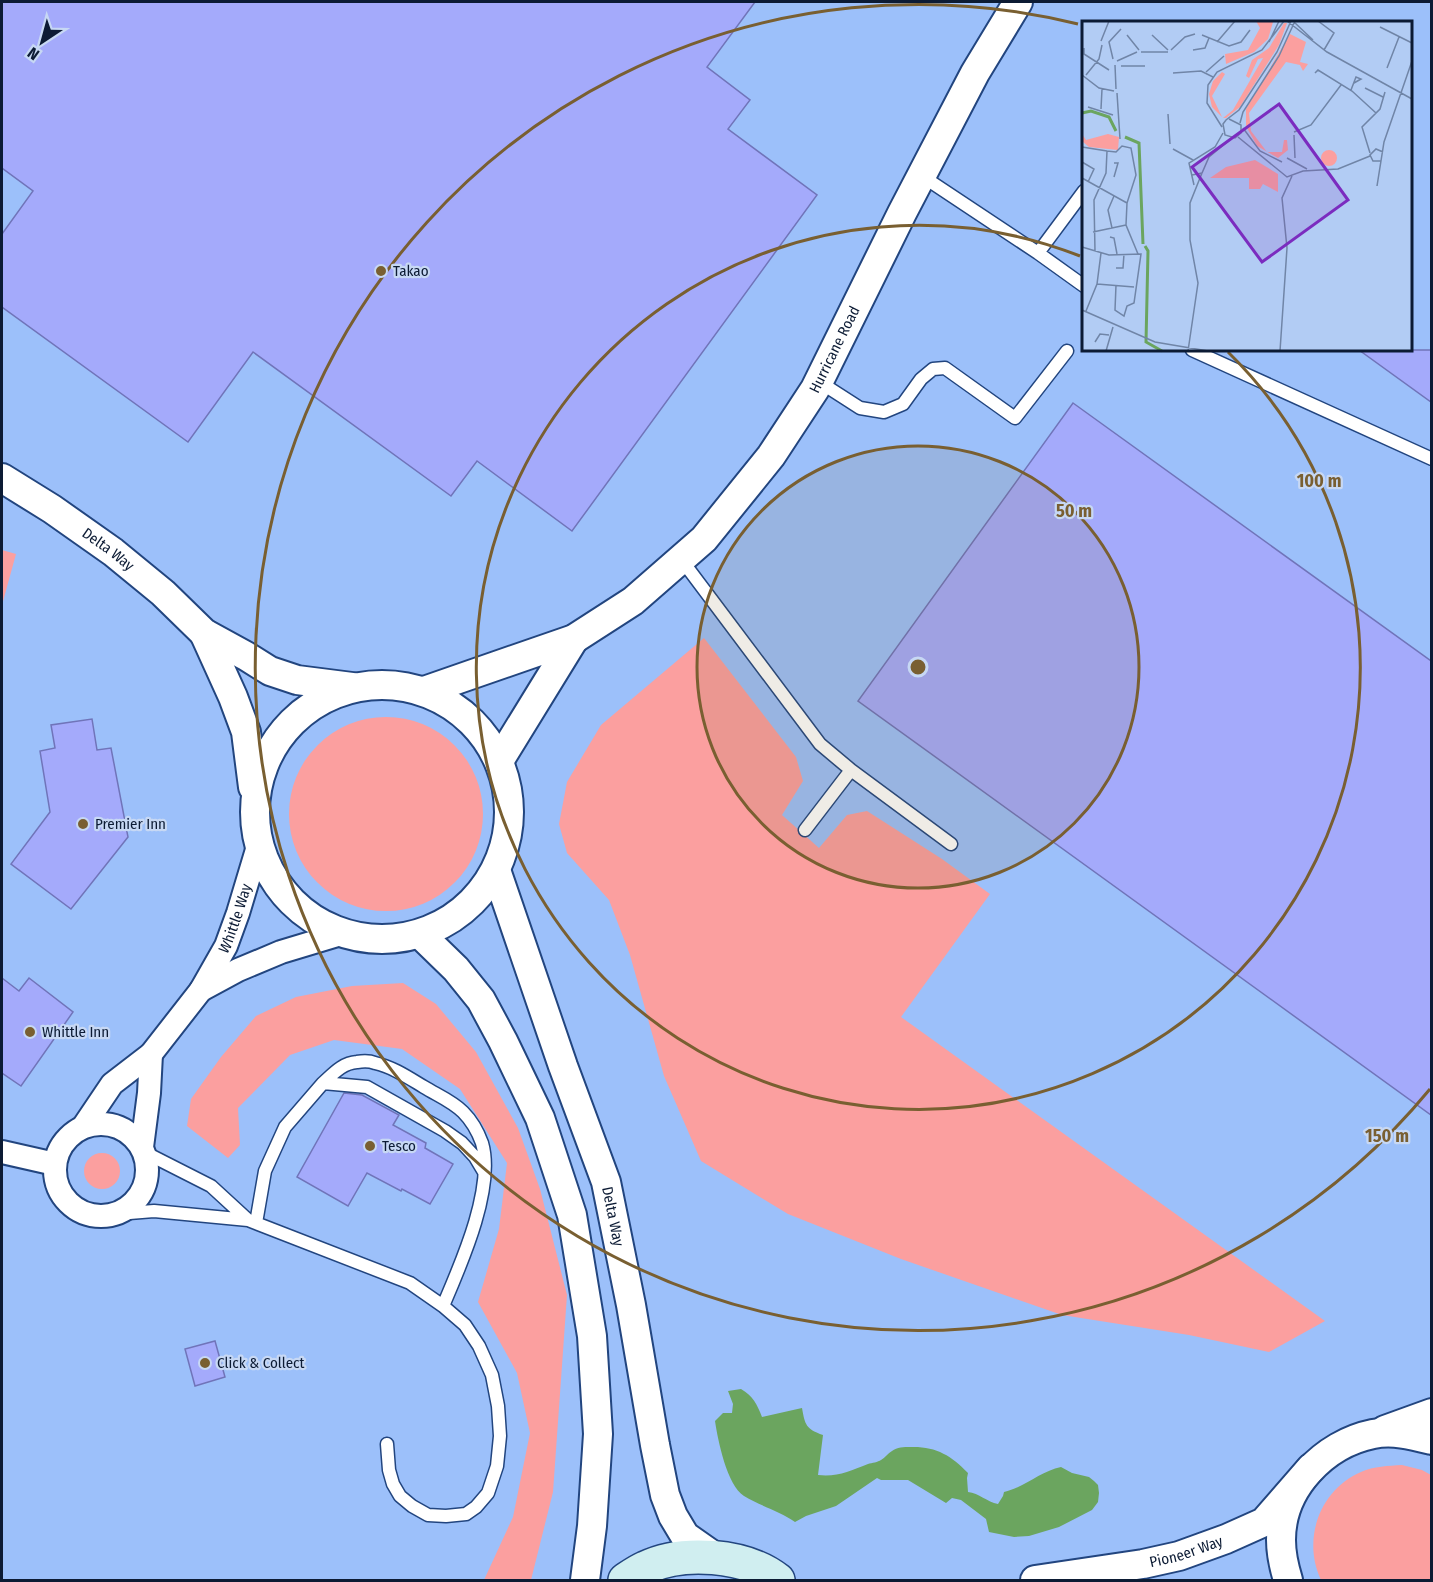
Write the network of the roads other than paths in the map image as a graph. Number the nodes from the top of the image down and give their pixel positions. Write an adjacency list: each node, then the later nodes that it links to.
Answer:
1 (1018, 2): 2 (street, Hurricane Road)
2 (922, 176): 4 (lane); 8 (street, Hurricane Road)
3 (1082, 192): 4 (lane)
4 (1038, 253): 5 (lane)
5 (1082, 285)
6 (1067, 351): 8 (lane)
7 (1194, 351): 9 (lane)
8 (819, 381): 11 (street, Hurricane Road)
9 (1431, 459)
10 (2, 478): 12 (street, Delta Way)
11 (681, 559): 13 (street, Hurricane Road); 17 (lane)
12 (204, 633): 14 (street, Delta Way); 18 (street, Delta Way)
13 (574, 639): 15 (street, Hurricane Road); 16 (street, Hurricane Road)
14 (354, 687): 15 (street); 18 (street)
15 (424, 691): 16 (street, Delta Way)
16 (499, 761): 22 (street, Delta Way)
17 (851, 770): 19 (lane); 21 (lane)
18 (255, 801): 20 (street, Delta Way)
19 (805, 830)
20 (259, 843): 23 (street, Delta Way); 25 (street, Whittle Way)
21 (951, 844)
22 (496, 870): 24 (street, Delta Way); 41 (street, Delta Way)
23 (344, 933): 24 (street, Delta Way); 25 (street, Whittle Way)
24 (420, 934): 43 (street)
25 (201, 990): 26 (street, Whittle Way)
26 (151, 1054): 28 (street, Whittle Way); 29 (street)
27 (323, 1083): 32 (lane); 32 (lane); 34 (lane)
28 (83, 1127): 29 (street); 31 (street)
29 (143, 1150): 33 (street); 34 (lane)
30 (2, 1152): 31 (street)
31 (55, 1164): 33 (street)
32 (485, 1174): 35 (lane)
33 (117, 1214): 34 (lane)
34 (252, 1221): 35 (lane)
35 (444, 1306): 39 (lane)
36 (1431, 1413): 37 (street)
37 (1375, 1434): 38 (street); 40 (street)
38 (1431, 1440)
39 (387, 1444)
40 (1311, 1468): 45 (street, Pioneer Way); 46 (street)
41 (715, 1557): 42 (main road); 44 (main road)
42 (781, 1580)
43 (585, 1581)
44 (625, 1581)
45 (1035, 1581)
46 (1288, 1581)

